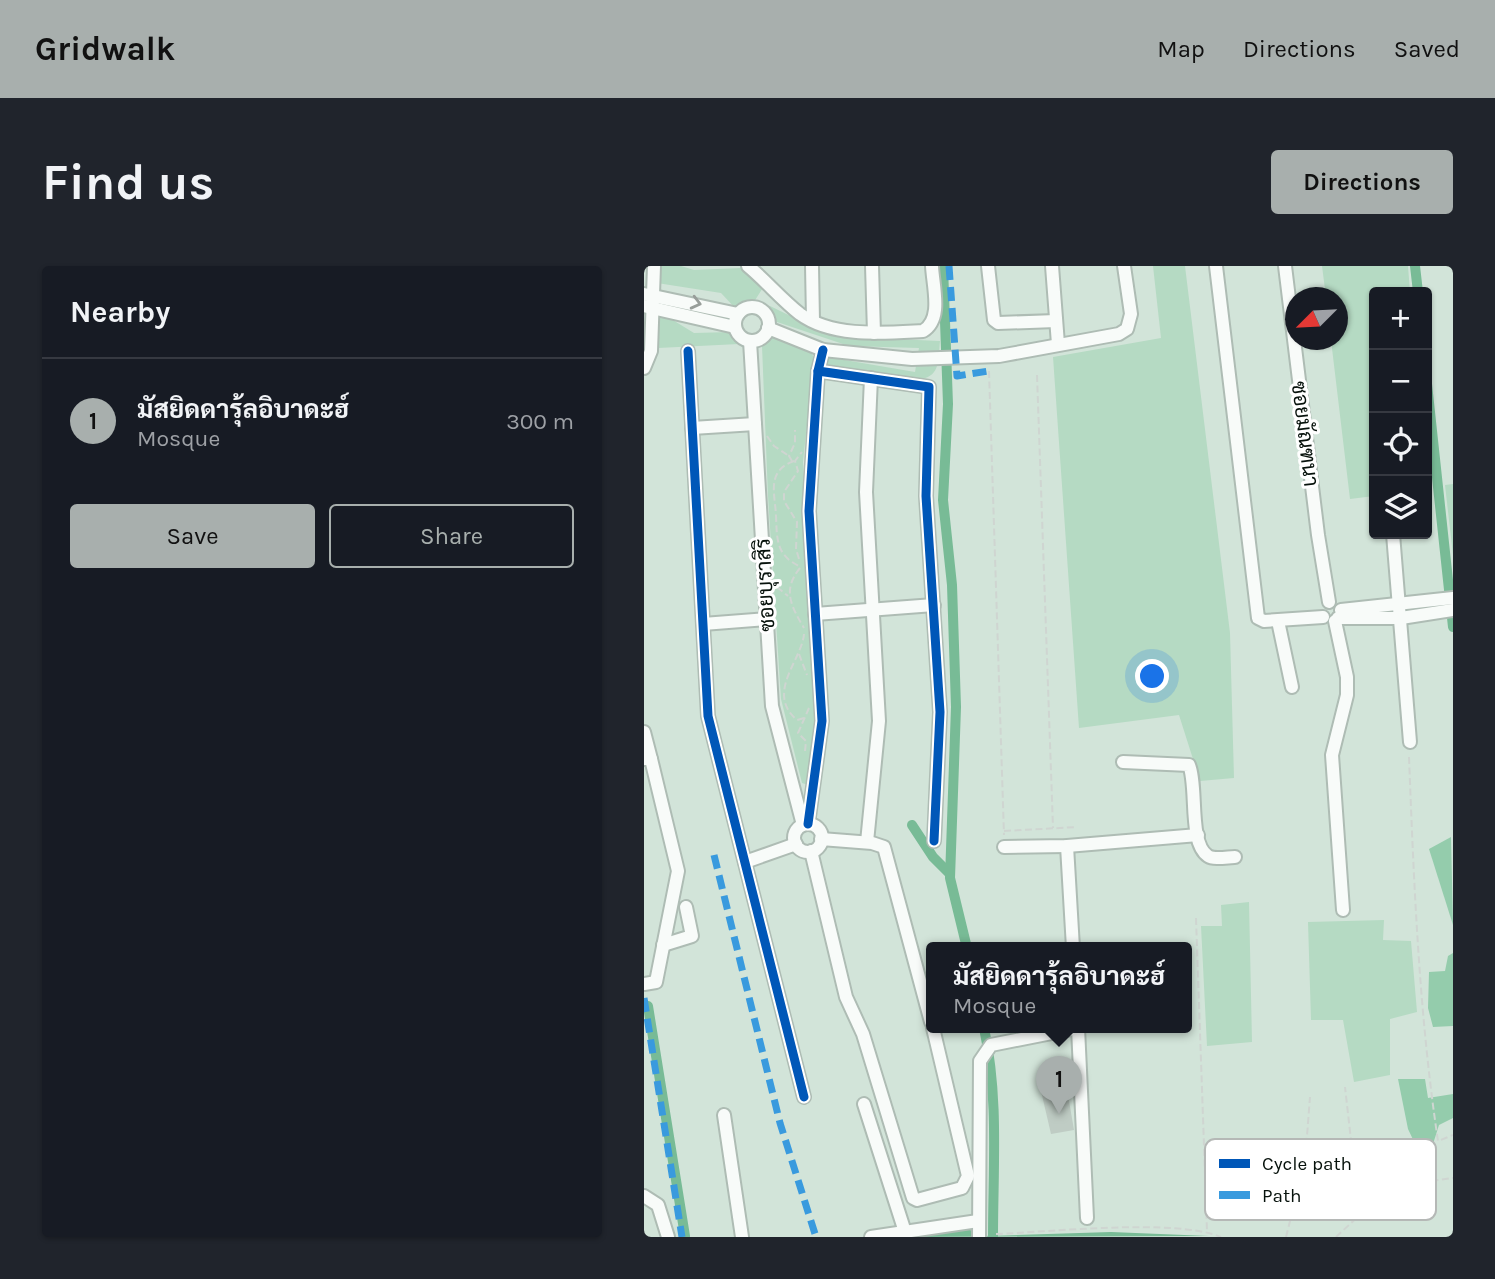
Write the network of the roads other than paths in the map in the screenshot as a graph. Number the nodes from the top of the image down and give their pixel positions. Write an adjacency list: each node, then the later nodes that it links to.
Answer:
1 (654, 266): 12 (street)
2 (748, 266): 11 (street)
3 (812, 266): 15 (street)
4 (872, 266): 18 (street)
5 (932, 266): 18 (street)
6 (988, 266): 16 (street)
7 (1052, 266): 16 (street)
8 (1124, 266): 20 (street)
9 (1216, 266): 38 (street)
10 (1285, 266): 36 (street, ซอยมัณฑนา)
11 (776, 291): 13 (street); 15 (street)
12 (648, 300): 14 (street); 23 (street)
13 (762, 310): 14 (street); 17 (street)
14 (737, 320): 19 (street)
15 (813, 320): 18 (street)
16 (1056, 321): 20 (street)
17 (768, 328): 19 (street); 21 (street)
18 (874, 333)
19 (750, 341): 26 (street, ซอยบุราสิริ)
20 (1058, 344): 21 (street)
21 (823, 350): 24 (street)
22 (688, 351): 27 (street)
23 (644, 368)
24 (818, 371): 25 (street); 35 (street)
25 (871, 378): 30 (street); 32 (street)
26 (755, 427): 27 (street); 37 (street, ซอยบุราสิริ)
27 (692, 428): 39 (street)
28 (1394, 539): 34 (street)
29 (1453, 598): 31 (street)
30 (934, 606): 32 (street); 48 (street)
31 (1430, 607): 33 (street); 34 (street)
32 (872, 609): 35 (street); 49 (street)
33 (1453, 610)
34 (1401, 611): 36 (street); 42 (street)
35 (815, 614): 45 (street)
36 (1334, 617): 38 (street); 57 (street)
37 (767, 619): 39 (street); 45 (street, ซอยบุราสิริ)
38 (1278, 621): 40 (street)
39 (703, 624): 55 (street)
40 (1292, 687)
41 (644, 732): 43 (street)
42 (1410, 742)
43 (647, 759): 59 (street)
44 (1123, 762): 46 (street)
45 (805, 824): 47 (street, ซอยบุราสิริ); 50 (street)
46 (1198, 835): 51 (street); 54 (street)
47 (821, 839): 49 (street); 53 (street)
48 (934, 841)
49 (867, 842): 61 (street)
50 (796, 844): 53 (street); 55 (street)
51 (1067, 846): 52 (street); 58 (street)
52 (1004, 848)
53 (811, 851): 62 (street)
54 (1235, 857)
55 (746, 862): 65 (street)
56 (686, 907): 59 (street)
57 (1343, 910)
58 (1073, 942)
59 (663, 945): 60 (street)
60 (644, 984)
61 (926, 1003)
62 (934, 1033)
63 (1052, 1033): 70 (street)
64 (1077, 1033): 69 (street)
65 (804, 1097)
66 (864, 1104): 71 (street)
67 (724, 1115): 73 (street)
68 (644, 1196): 72 (street)
69 (1087, 1218)
70 (979, 1228): 71 (street)
71 (905, 1231): 74 (street)
72 (668, 1237)
73 (742, 1237)
74 (871, 1237)

